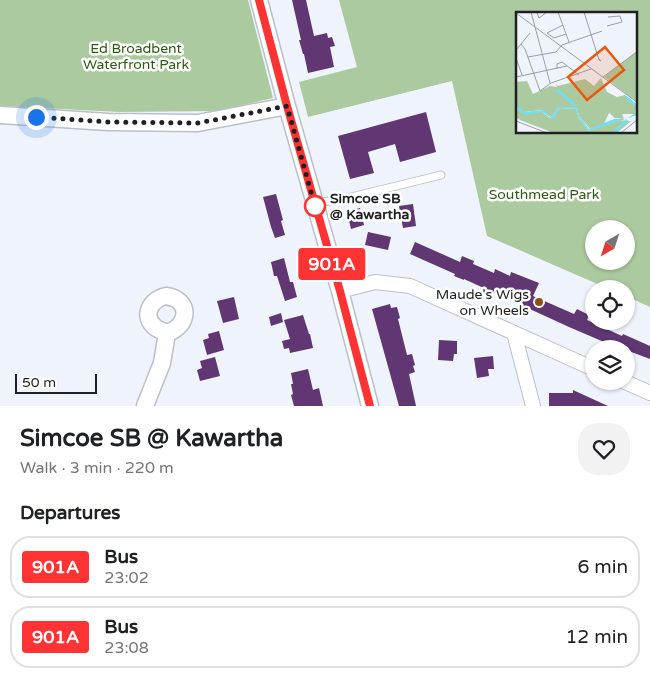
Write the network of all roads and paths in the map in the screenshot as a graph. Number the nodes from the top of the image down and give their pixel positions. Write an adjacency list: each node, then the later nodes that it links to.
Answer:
1 (259, 0): 2 (street)
2 (287, 106): 3 (street); 5 (street)
3 (0, 115)
4 (442, 175): 5 (lane)
5 (315, 203): 6 (street)
6 (340, 291): 8 (street); 13 (street)
7 (167, 333): 12 (street)
8 (514, 334): 9 (street); 14 (street)
9 (585, 364)
10 (635, 386): 11 (street)
11 (650, 393)
12 (145, 406)
13 (370, 406)
14 (533, 406)

